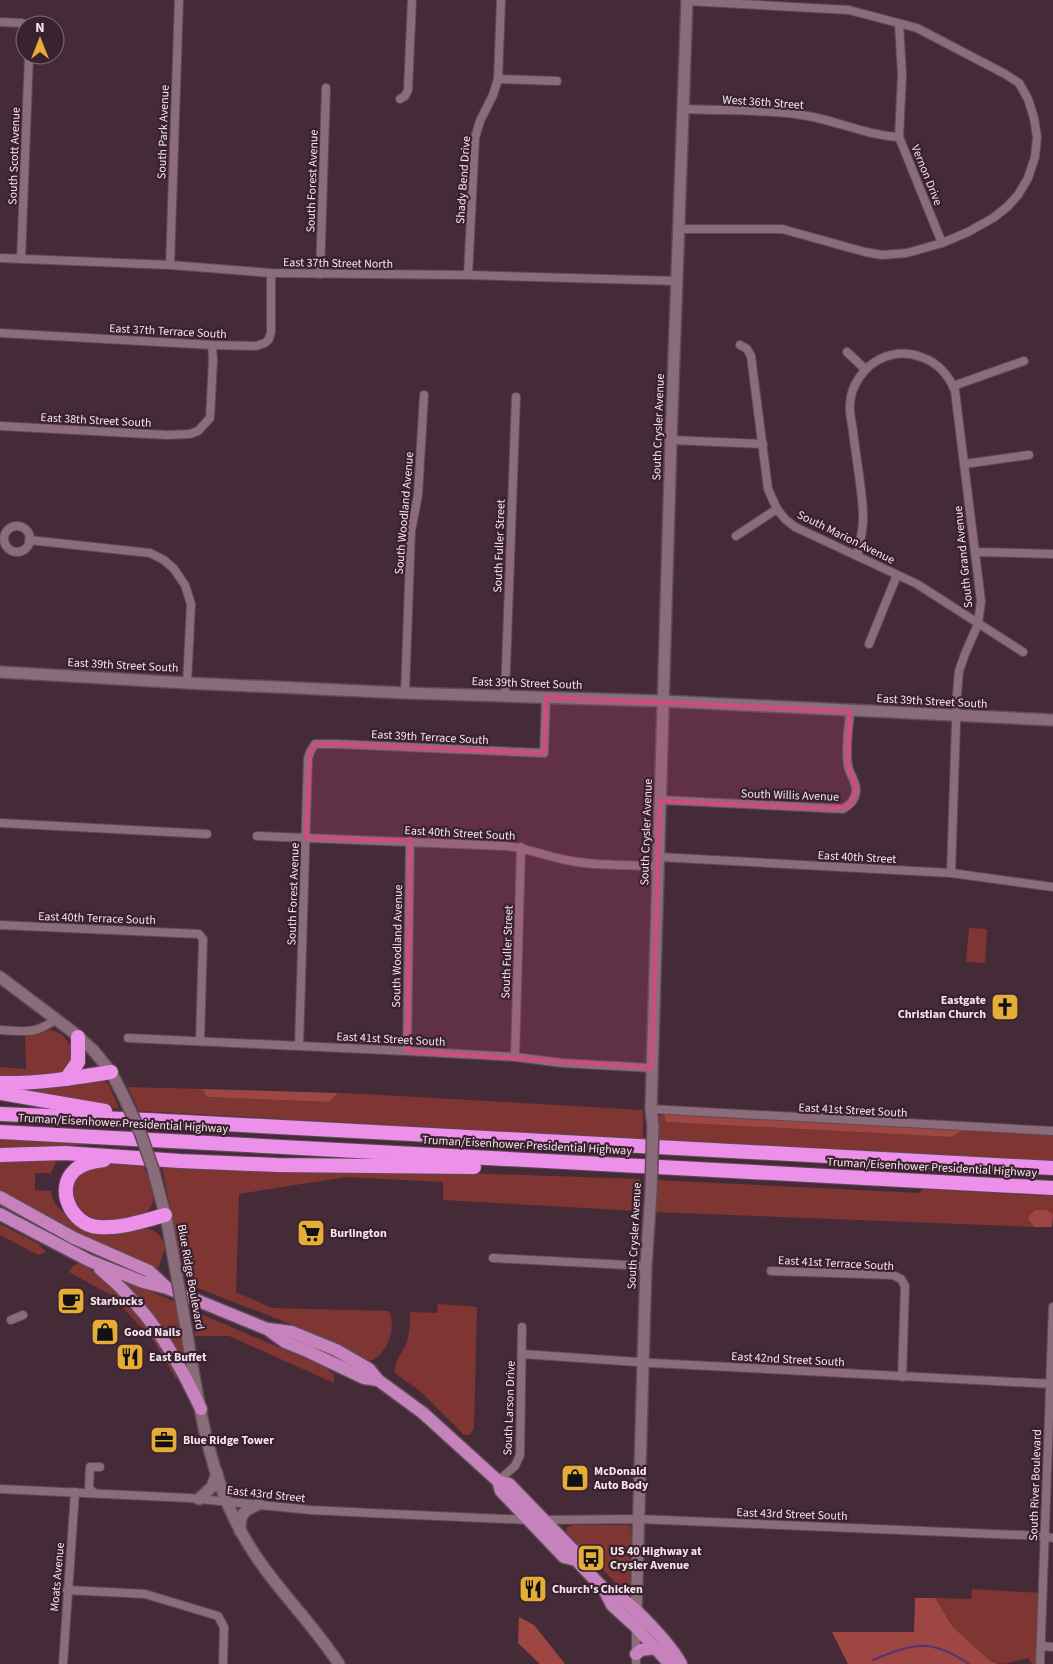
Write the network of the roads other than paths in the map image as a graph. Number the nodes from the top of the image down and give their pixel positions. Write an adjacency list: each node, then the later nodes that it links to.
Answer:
1 (179, 0): 19 (street, South Park Avenue)
2 (412, 0): 12 (street)
3 (501, 0): 9 (street, Shady Bend Drive)
4 (687, 0): 7 (street); 13 (main road, South Crysler Avenue)
5 (0, 22): 6 (street)
6 (15, 23)
7 (899, 24): 14 (street, Vernon Drive); 16 (street)
8 (29, 65): 18 (street, South Scott Avenue)
9 (498, 79): 10 (street); 22 (street, Shady Bend Drive)
10 (556, 81)
11 (326, 88): 20 (street, South Forest Avenue)
12 (400, 99)
13 (683, 109): 14 (street, West 36th Street); 15 (main road, South Crysler Avenue)
14 (899, 137): 16 (street, Vernon Drive)
15 (679, 229): 16 (street); 23 (main road, South Crysler Avenue)
16 (942, 243)
17 (0, 258): 18 (street, East 37th Street North)
18 (21, 259): 19 (street, East 37th Street North)
19 (170, 265): 21 (street, East 37th Street North)
20 (320, 274): 21 (street, East 37th Street North); 22 (street, East 37th Street North)
21 (271, 275): 25 (street, East 37th Terrace South)
22 (468, 275): 23 (street, East 37th Street North)
23 (677, 281): 34 (main road, South Crysler Avenue)
24 (0, 333): 25 (street, East 37th Terrace South)
25 (212, 345): 33 (street, East 38th Street South)
26 (740, 345): 35 (street, South Marion Avenue)
27 (847, 352): 29 (street)
28 (1024, 361): 30 (street)
29 (866, 369): 30 (street); 43 (street)
30 (953, 386): 37 (street, South Grand Avenue)
31 (424, 395): 50 (street, South Woodland Avenue)
32 (516, 397): 51 (street, South Fuller Street)
33 (0, 426)
34 (671, 440): 35 (street); 53 (main road, South Crysler Avenue)
35 (763, 444): 38 (street, South Marion Avenue)
36 (1029, 455): 37 (street)
37 (964, 464): 41 (street, South Grand Avenue)
38 (777, 509): 39 (street); 43 (street, South Marion Avenue)
39 (736, 536)
40 (30, 540): 49 (street)
41 (975, 552): 42 (street); 45 (street, South Grand Avenue)
42 (1053, 554)
43 (856, 556): 44 (street, South Marion Avenue)
44 (897, 575): 45 (street, South Marion Avenue); 46 (street)
45 (978, 624): 47 (street, South Marion Avenue); 55 (street, South Grand Avenue)
46 (869, 644)
47 (1023, 652)
48 (0, 672): 49 (main road, East 39th Street South)
49 (187, 683): 50 (main road, East 39th Street South)
50 (405, 692): 51 (main road, East 39th Street South)
51 (505, 696): 52 (main road, East 39th Street South)
52 (546, 697): 53 (main road, East 39th Street South); 57 (street, East 39th Terrace South)
53 (663, 701): 54 (main road, East 39th Street South); 58 (main road, South Crysler Avenue)
54 (850, 711): 55 (main road, East 39th Street South); 58 (street, South Willis Avenue)
55 (957, 716): 56 (main road, East 39th Street South); 66 (street, South Grand Avenue)
56 (1053, 720)
57 (315, 744): 62 (street, South Forest Avenue)
58 (660, 800): 65 (main road, South Crysler Avenue)
59 (0, 823): 60 (street)
60 (207, 834)
61 (257, 836): 62 (street, East 40th Street South)
62 (306, 838): 63 (street, East 40th Street South); 75 (street, South Forest Avenue)
63 (410, 841): 64 (street, East 40th Street South); 76 (street, South Woodland Avenue)
64 (521, 847): 65 (street, East 40th Street South); 77 (street, South Fuller Street)
65 (659, 861): 66 (street, East 40th Street); 78 (main road, South Crysler Avenue)
66 (951, 873): 67 (street, East 40th Street)
67 (1053, 887)
68 (0, 925): 74 (street, East 40th Terrace South)
69 (0, 977): 70 (main road, Blue Ridge Boulevard)
70 (55, 1020): 71 (street); 72 (main road, Blue Ridge Boulevard)
71 (0, 1030)
72 (78, 1037): 79 (main road, Blue Ridge Boulevard); 80 (highway)
73 (128, 1038): 74 (street, East 41st Street South)
74 (200, 1041): 75 (street, East 41st Street South)
75 (299, 1046): 76 (street, East 41st Street South)
76 (407, 1051): 77 (street, East 41st Street South)
77 (515, 1057): 78 (street, East 41st Street South)
78 (652, 1068): 83 (main road, South Crysler Avenue)
79 (111, 1072): 80 (highway); 95 (main road, Blue Ridge Boulevard, bridge)
80 (66, 1080): 81 (highway)
81 (0, 1083)
82 (0, 1093): 85 (highway)
83 (651, 1109): 86 (street, East 41st Street South); 99 (main road, South Crysler Avenue, bridge)
84 (0, 1114): 85 (highway, Truman/Eisenhower Presidential Highway)
85 (148, 1120): 91 (highway, Truman/Eisenhower Presidential Highway)
86 (1053, 1131)
87 (0, 1132): 90 (highway, Truman/Eisenhower Presidential Highway)
88 (0, 1156): 89 (highway)
89 (132, 1158): 90 (highway); 95 (highway)
90 (618, 1166): 92 (highway, Truman/Eisenhower Presidential Highway)
91 (1053, 1168)
92 (1053, 1188)
93 (0, 1197): 96 (main road)
94 (0, 1214): 96 (main road)
95 (165, 1215): 110 (main road, Blue Ridge Boulevard, bridge)
96 (72, 1243): 98 (main road); 101 (main road)
97 (493, 1258): 99 (street)
98 (90, 1261): 101 (main road); 110 (main road)
99 (646, 1266): 107 (main road, South Crysler Avenue)
100 (771, 1271): 108 (street, East 41st Terrace South)
101 (167, 1288): 113 (main road)
102 (1053, 1307): 109 (street, South River Boulevard)
103 (22, 1319): 104 (street)
104 (11, 1320)
105 (522, 1327): 106 (street, South Larson Drive)
106 (522, 1354): 107 (street, East 42nd Street South); 113 (street, South Larson Drive)
107 (643, 1363): 108 (street, East 42nd Street South); 120 (main road, South Crysler Avenue)
108 (902, 1377): 109 (street, East 42nd Street South)
109 (1052, 1384): 124 (street, South River Boulevard)
110 (201, 1409): 112 (main road, Blue Ridge Boulevard)
111 (100, 1467): 116 (street)
112 (217, 1473): 117 (main road); 118 (main road, Blue Ridge Boulevard)
113 (498, 1481): 121 (main road); 122 (main road)
114 (0, 1488): 115 (street, East 43rd Street)
115 (75, 1492): 116 (street, East 43rd Street); 128 (street, Moats Avenue)
116 (94, 1493): 117 (street, East 43rd Street)
117 (199, 1499): 118 (street, East 43rd Street)
118 (226, 1501): 119 (street, East 43rd Street); 123 (main road, Blue Ridge Boulevard)
119 (259, 1504): 121 (street, East 43rd Street); 123 (main road)
120 (638, 1519): 122 (street, East 43rd Street South); 124 (street, East 43rd Street South); 129 (main road, South Crysler Avenue)
121 (529, 1520): 122 (street, East 43rd Street South); 126 (main road)
122 (544, 1520): 126 (main road)
123 (240, 1531): 137 (main road, Blue Ridge Boulevard)
124 (1044, 1536): 125 (street, East 43rd Street South); 131 (street, South River Boulevard)
125 (1053, 1538)
126 (576, 1560): 127 (main road)
127 (604, 1589): 129 (main road); 130 (main road)
128 (67, 1590): 135 (street, Moats Avenue); 136 (street)
129 (636, 1611): 130 (main road, South Crysler Avenue); 139 (main road)
130 (636, 1627): 133 (main road); 134 (street, South Crysler Avenue)
131 (1041, 1646): 132 (street); 140 (street, South River Boulevard)
132 (1053, 1647)
133 (656, 1648): 134 (main road); 138 (main road)
134 (636, 1659)
135 (63, 1664)
136 (223, 1664)
137 (339, 1664)
138 (674, 1664)
139 (681, 1664)
140 (1040, 1664)

